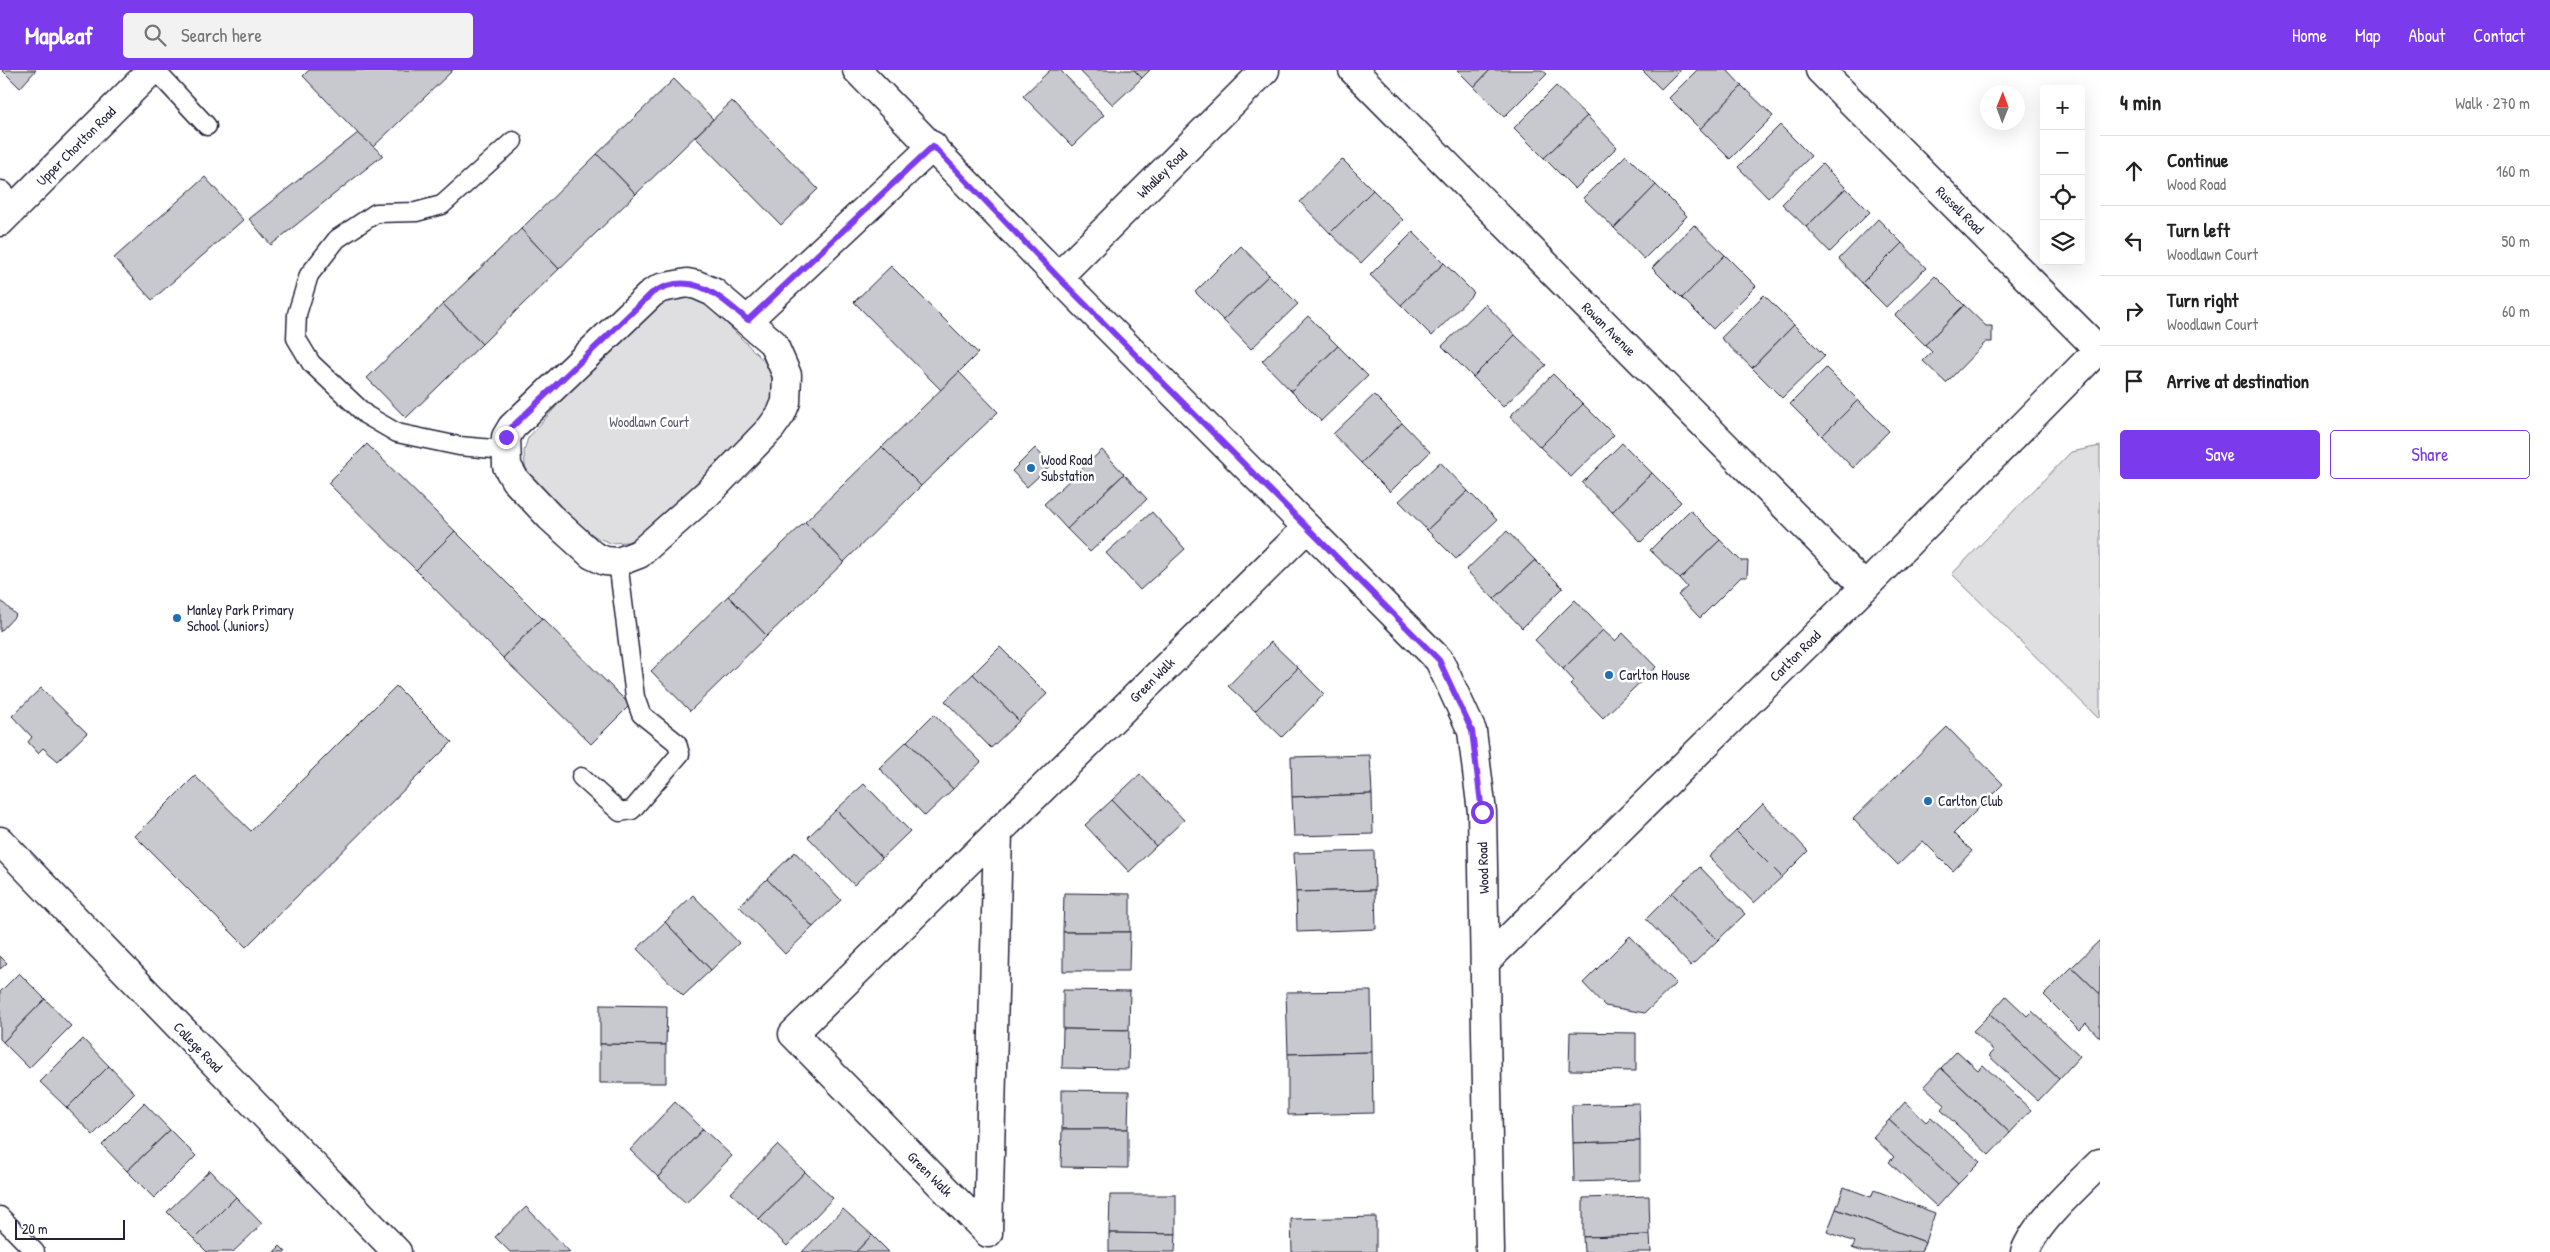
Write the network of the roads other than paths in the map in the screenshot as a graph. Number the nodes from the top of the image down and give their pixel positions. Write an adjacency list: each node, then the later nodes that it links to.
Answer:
1 (153, 70): 6 (lane); 9 (street, Upper Chorlton Road)
2 (857, 70): 8 (street, Wood Road)
3 (1266, 70): 10 (street, Whalley Road)
4 (1353, 70): 16 (street, Rowan Avenue)
5 (1820, 70): 12 (street, Russell Road)
6 (206, 126)
7 (513, 141): 13 (lane)
8 (933, 146): 10 (street, Wood Road); 11 (street)
9 (4, 209)
10 (1058, 277): 14 (street, Wood Road)
11 (748, 320): 13 (street); 15 (street)
12 (2100, 349): 16 (street, Carlton Road)
13 (505, 450): 15 (street)
14 (1307, 528): 18 (street, Green Walk); 20 (street, Wood Road)
15 (618, 562): 17 (lane)
16 (1865, 587): 20 (street, Carlton Road)
17 (581, 777)
18 (998, 832): 18 (street, Green Walk)
19 (0, 841): 24 (street, College Road)
20 (1486, 961): 25 (street, Wood Road)
21 (2100, 1163): 26 (street)
22 (0, 1216): 23 (lane)
23 (35, 1252)
24 (397, 1252)
25 (1490, 1252)
26 (2025, 1252)

